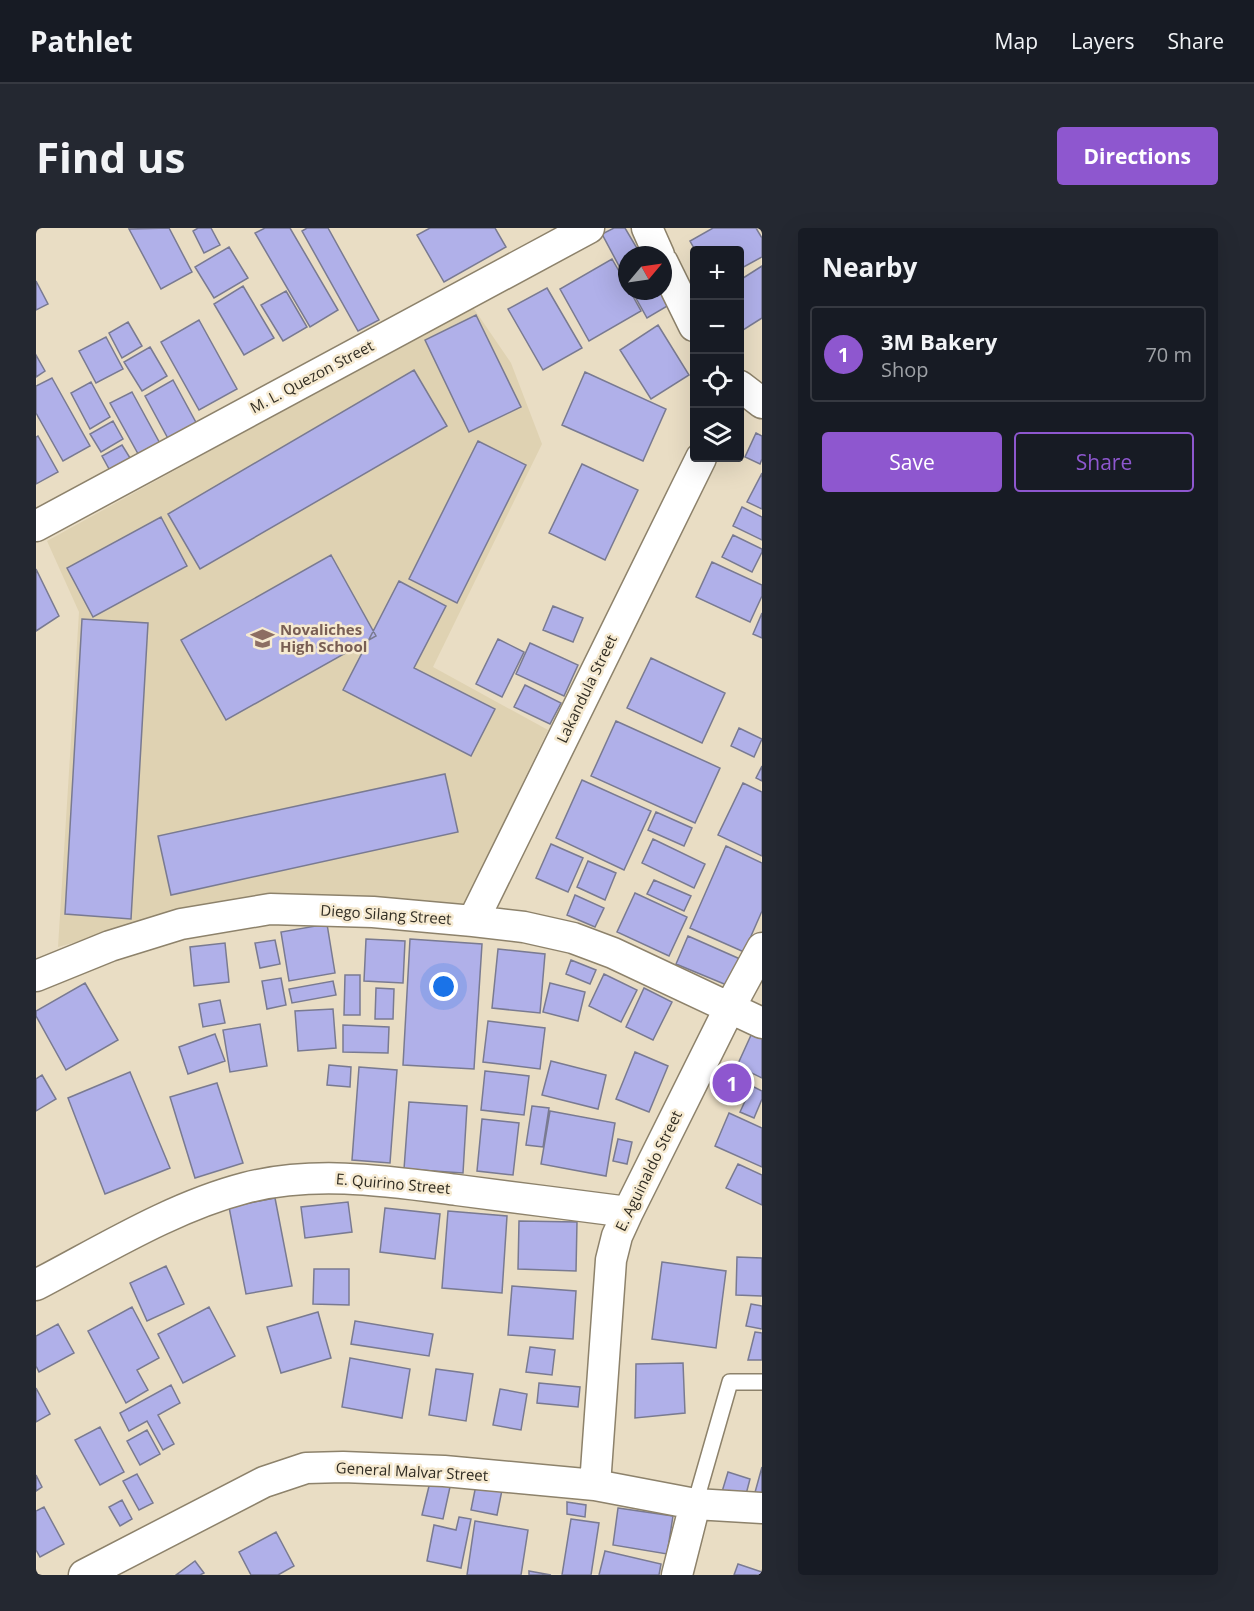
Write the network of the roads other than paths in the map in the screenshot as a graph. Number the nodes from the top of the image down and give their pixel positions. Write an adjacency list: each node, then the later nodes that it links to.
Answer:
1 (589, 228): 9 (street, M. L. Quezon Street)
2 (647, 228): 3 (street)
3 (655, 246)
4 (672, 281): 5 (street)
5 (690, 318)
6 (744, 389): 7 (street)
7 (762, 403)
8 (699, 462): 10 (street, Lakandula Street)
9 (36, 526)
10 (473, 921): 12 (street, Diego Silang Street); 13 (street, Diego Silang Street)
11 (762, 948): 13 (street, E. Aguinaldo Street)
12 (36, 976)
13 (730, 1007): 14 (street, Diego Silang Street); 15 (street, E. Aguinaldo Street)
14 (762, 1023)
15 (628, 1212): 16 (street, E. Quirino Street); 18 (street, E. Aguinaldo Street)
16 (36, 1285)
17 (762, 1382): 19 (lane)
18 (595, 1485): 19 (street, General Malvar Street); 21 (street, General Malvar Street)
19 (695, 1504): 20 (street, General Malvar Street); 22 (street)
20 (762, 1508)
21 (84, 1575)
22 (677, 1575)

